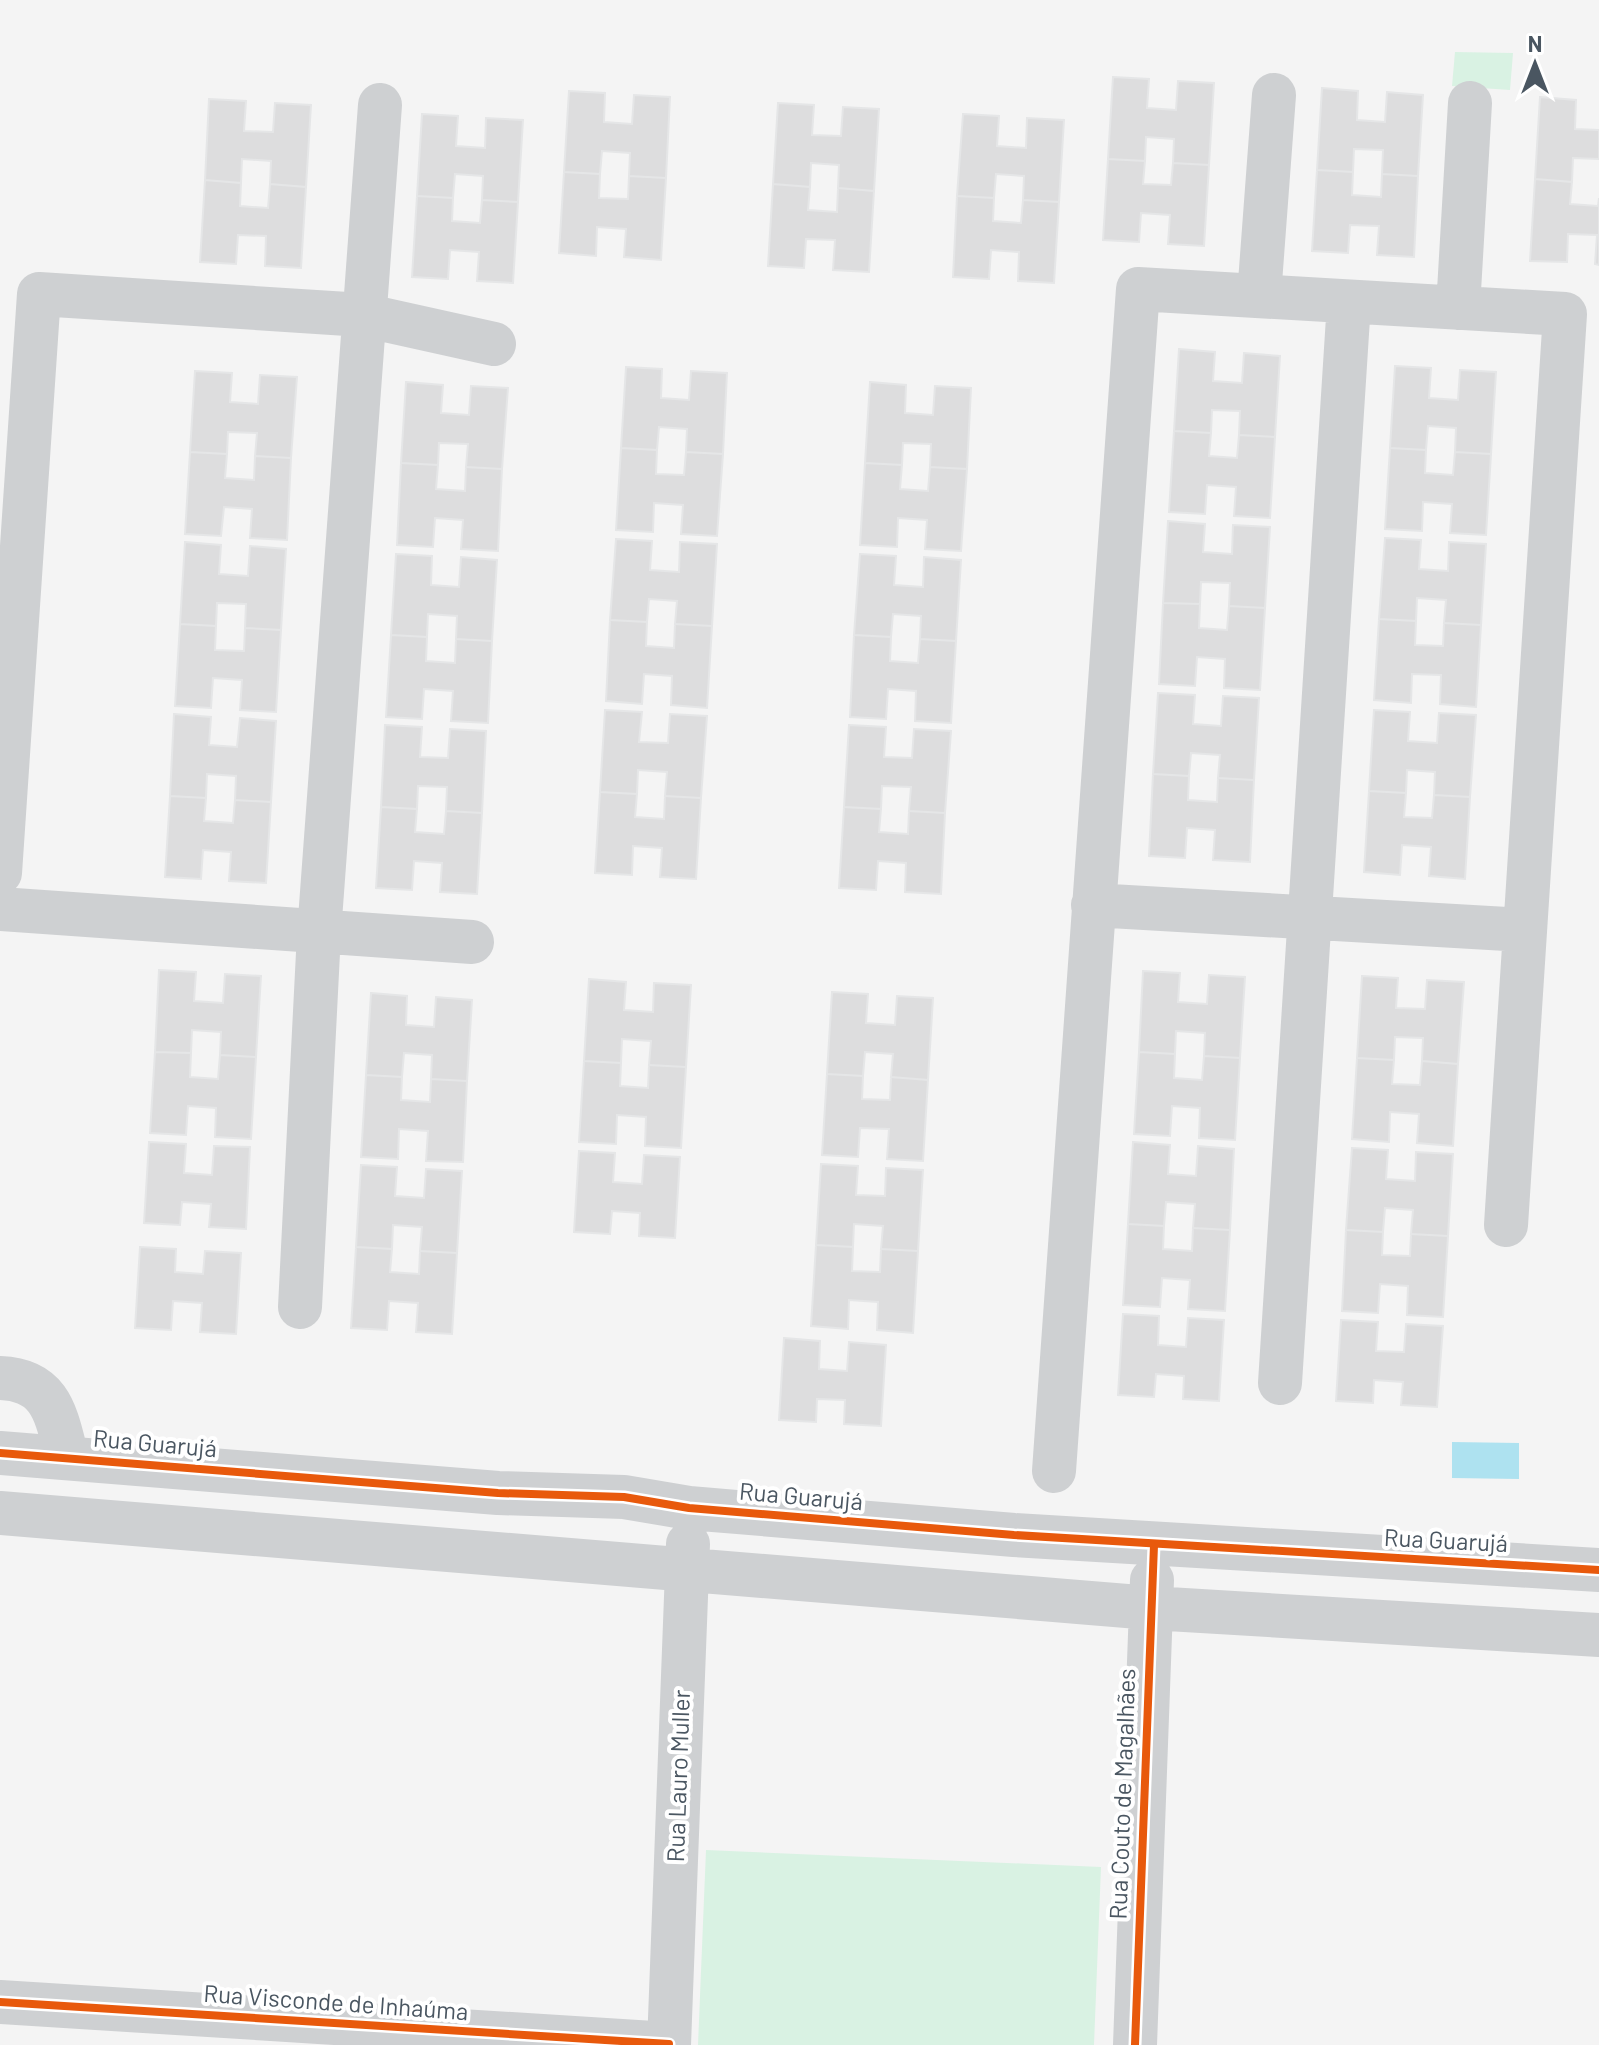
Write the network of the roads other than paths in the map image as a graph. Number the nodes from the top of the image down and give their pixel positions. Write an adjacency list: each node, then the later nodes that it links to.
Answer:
1 (1274, 95): 4 (street)
2 (1470, 103): 6 (street)
3 (380, 105): 7 (street)
4 (1259, 296): 5 (street); 10 (street)
5 (1349, 302): 6 (street); 12 (street)
6 (1458, 308): 13 (street)
7 (363, 315): 8 (street); 9 (street); 14 (street)
8 (494, 344)
9 (0, 873)
10 (1093, 905): 12 (street); 22 (street)
11 (0, 909): 14 (street)
12 (1308, 918): 13 (street); 19 (street)
13 (1524, 930): 16 (street)
14 (319, 933): 15 (street); 17 (street)
15 (472, 942)
16 (1506, 1225)
17 (300, 1307)
18 (0, 1378): 21 (street)
19 (1280, 1383)
20 (0, 1453): 21 (street, Rua Guarujá)
21 (67, 1457): 23 (street, Rua Guarujá)
22 (1054, 1471)
23 (689, 1508): 25 (street, Rua Guarujá); 27 (street, Rua Lauro Muller)
24 (0, 1513): 27 (street)
25 (1154, 1545): 26 (street, Rua Guarujá); 28 (street, Rua Couto de Magalhães)
26 (1599, 1570)
27 (687, 1572): 28 (street); 31 (street, Rua Lauro Muller)
28 (1151, 1608): 29 (street); 32 (street, Rua Couto de Magalhães)
29 (1599, 1635)
30 (0, 2002): 31 (street, Rua Visconde de Inhaúma)
31 (669, 2045)
32 (1135, 2045)

